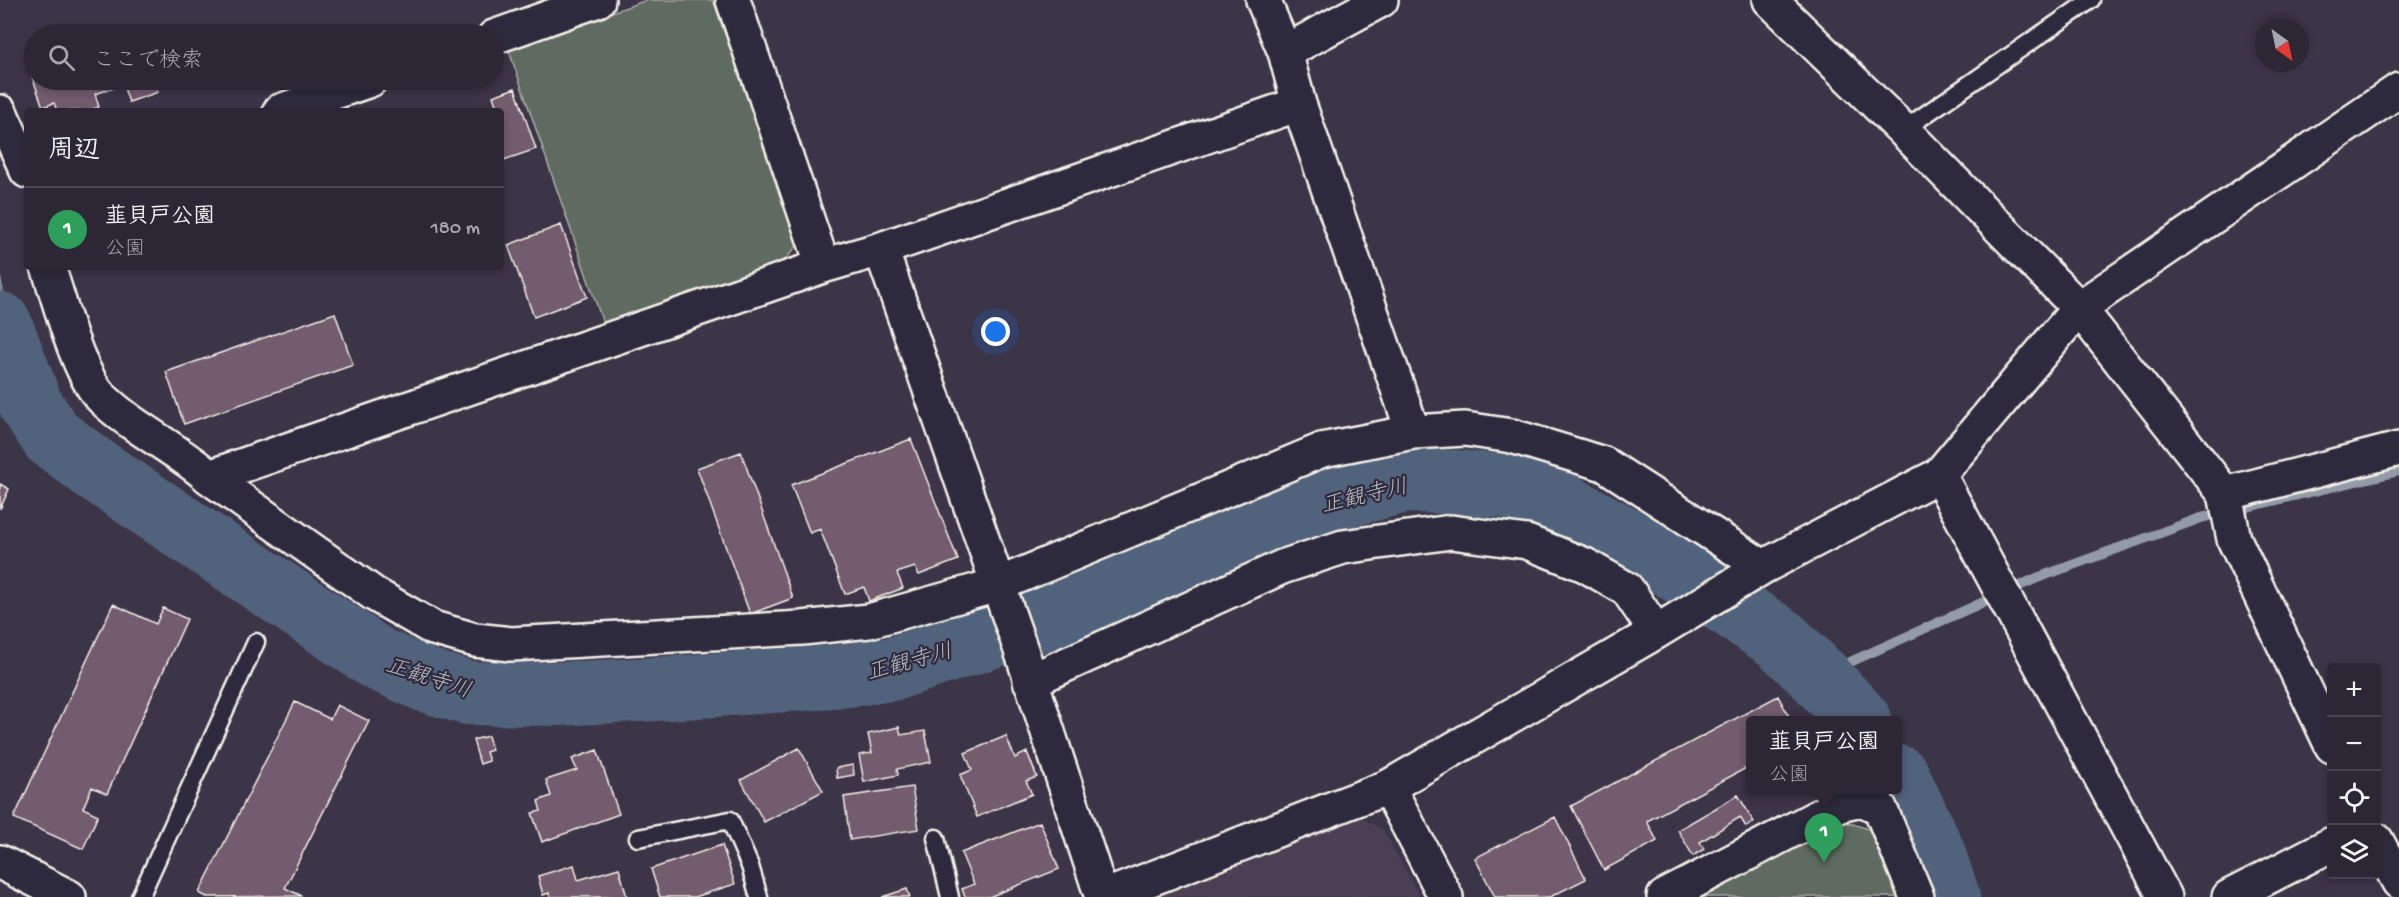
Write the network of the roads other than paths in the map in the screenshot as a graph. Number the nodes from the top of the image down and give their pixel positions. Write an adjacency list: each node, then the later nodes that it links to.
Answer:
1 (598, 0): 7 (street)
2 (733, 0): 17 (street)
3 (1263, 0): 8 (street)
4 (1381, 0): 8 (street)
5 (1770, 0): 14 (street)
6 (2091, 0): 14 (lane)
7 (504, 33)
8 (1285, 52): 11 (street)
9 (341, 90): 12 (street)
10 (2399, 90): 19 (street)
11 (1299, 104): 16 (street); 20 (street)
12 (289, 108)
13 (0, 112): 15 (street)
14 (1904, 130): 19 (street)
15 (24, 164)
16 (881, 249): 17 (street); 26 (street)
17 (823, 266): 23 (street)
18 (49, 270): 23 (street)
19 (2079, 308): 22 (street); 24 (street)
20 (1413, 432): 25 (street); 26 (street)
21 (2399, 449): 24 (street)
22 (1939, 475): 25 (street); 48 (street)
23 (209, 477): 26 (street)
24 (2226, 495): 30 (street)
25 (1752, 574): 27 (street)
26 (1000, 591): 29 (street)
27 (1669, 624): 29 (street); 31 (street)
28 (256, 642): 41 (lane)
29 (1026, 667): 44 (street)
30 (2327, 737)
31 (1388, 787): 44 (street); 45 (street)
32 (2381, 833): 35 (street)
33 (639, 838): 42 (lane)
34 (936, 838): 43 (lane)
35 (2399, 844)
36 (2327, 846): 49 (street)
37 (2381, 849): 39 (street)
38 (13, 878): 40 (street)
39 (2399, 882)
40 (69, 897)
41 (141, 897)
42 (759, 897)
43 (950, 897)
44 (1103, 897)
45 (1446, 897)
46 (1665, 897): 47 (street)
47 (1917, 897)
48 (2165, 897)
49 (2229, 897)

